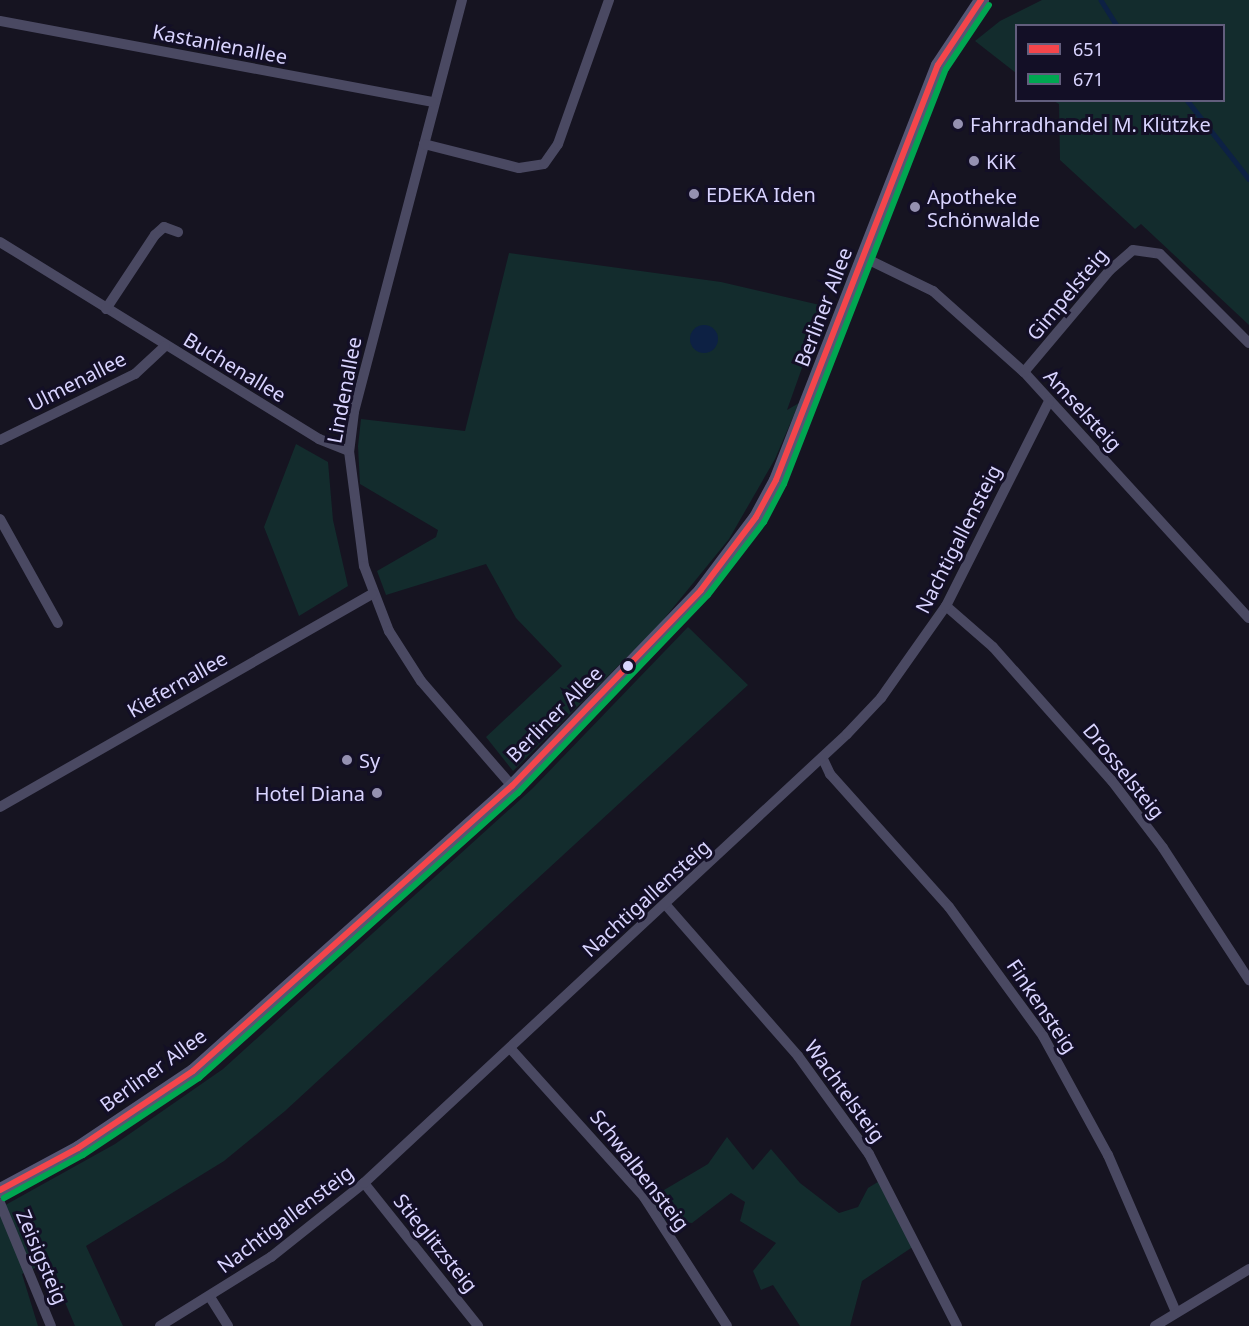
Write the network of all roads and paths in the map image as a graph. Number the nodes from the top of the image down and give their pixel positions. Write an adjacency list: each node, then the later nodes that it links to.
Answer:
1 (462, 0): 5 (street, Lindenallee)
2 (609, 0): 6 (street)
3 (981, 0): 9 (main road, Berliner Allee)
4 (0, 21): 5 (street, Kastanienallee)
5 (434, 102): 6 (street, Lindenallee)
6 (424, 144): 16 (street, Lindenallee)
7 (178, 232): 10 (street)
8 (0, 242): 10 (street, Buchenallee)
9 (865, 258): 13 (street, Amselsteig); 23 (main road, Berliner Allee)
10 (105, 309): 12 (street, Buchenallee)
11 (1249, 343): 13 (street, Gimpelsteig)
12 (165, 346): 15 (street, Ulmenallee); 16 (street, Buchenallee)
13 (1024, 372): 14 (street, Amselsteig)
14 (1049, 401): 19 (street, Nachtigallensteig); 20 (street, Amselsteig)
15 (0, 440)
16 (349, 451): 18 (street, Lindenallee)
17 (0, 519): 21 (street)
18 (372, 594): 23 (street, Lindenallee); 24 (street, Kiefernallee)
19 (946, 606): 22 (street, Nachtigallensteig); 26 (street, Drosselsteig)
20 (1249, 618)
21 (58, 623)
22 (823, 759): 25 (street, Nachtigallensteig); 33 (street, Finkensteig)
23 (512, 786): 29 (main road, Berliner Allee)
24 (0, 807)
25 (665, 904): 27 (street, Nachtigallensteig); 39 (street, Wachtelsteig)
26 (1249, 980)
27 (510, 1048): 28 (street, Nachtigallensteig); 38 (street, Schwalbensteig)
28 (364, 1183): 32 (street, Nachtigallensteig); 37 (street, Stieglitzsteig)
29 (0, 1190)
30 (0, 1203): 34 (street, Zeisigsteig)
31 (1249, 1269): 33 (street)
32 (210, 1298): 35 (street, Nachtigallensteig); 36 (street)
33 (1175, 1310): 40 (street)
34 (51, 1326)
35 (160, 1326)
36 (228, 1326)
37 (478, 1326)
38 (727, 1326)
39 (957, 1326)
40 (1155, 1326)

